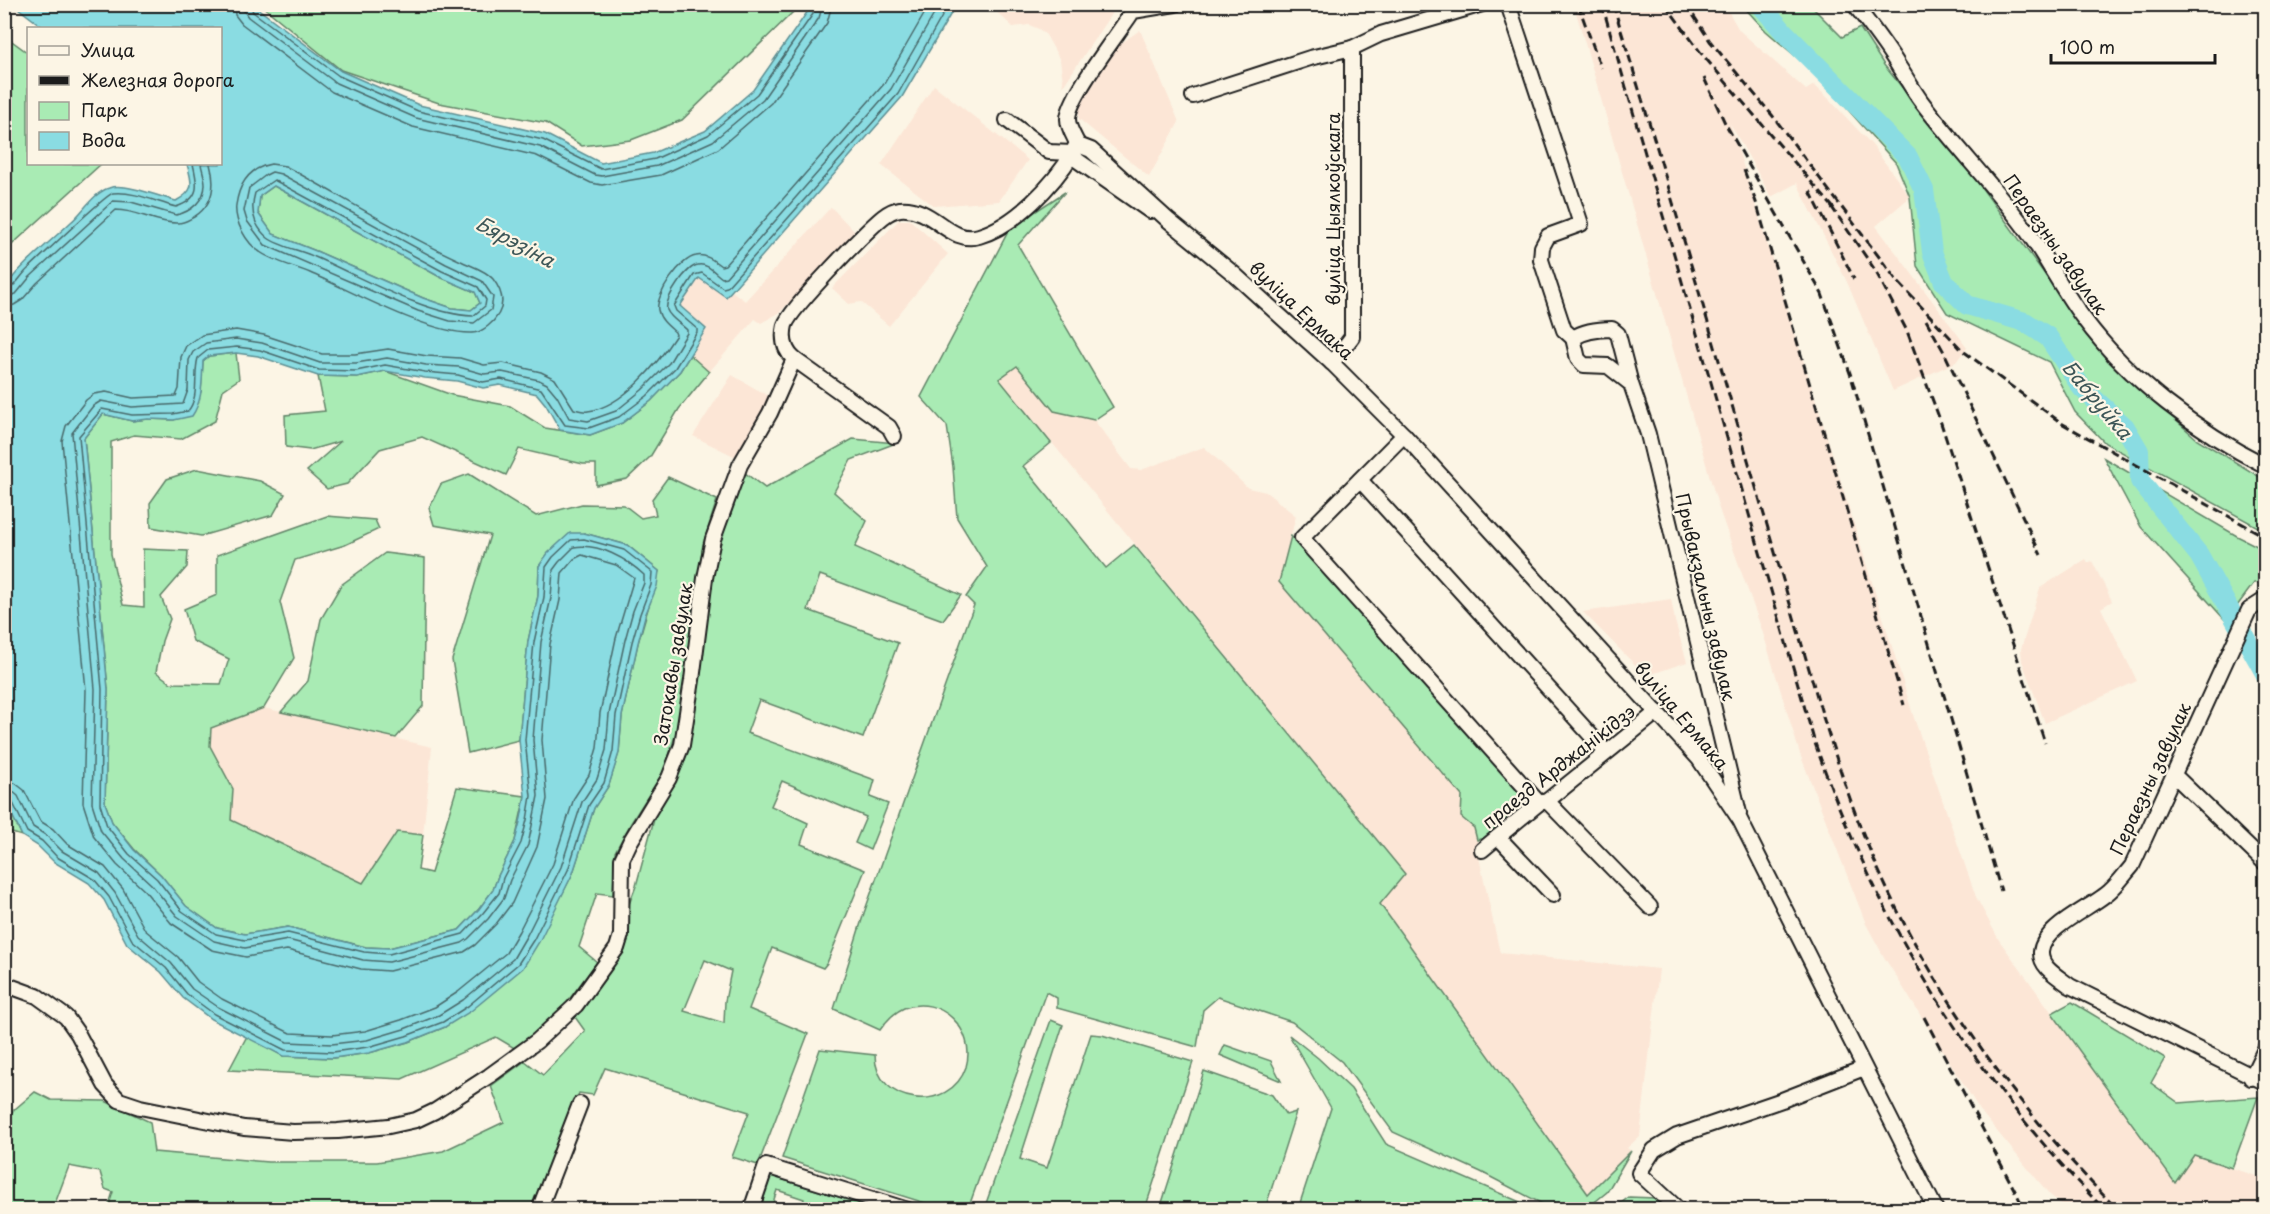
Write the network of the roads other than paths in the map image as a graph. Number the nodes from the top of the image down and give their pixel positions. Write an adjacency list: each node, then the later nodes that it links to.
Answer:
1 (1175, 4): 8 (street)
2 (1482, 4): 5 (street)
3 (1508, 4): 9 (street)
4 (1854, 4): 15 (street, Пераезны завулак)
5 (1352, 48): 6 (street); 11 (street, вуліца Цыялкоўскага)
6 (1193, 96)
7 (1007, 120): 8 (street)
8 (1076, 149): 10 (street); 11 (street, вуліца Ермака)
9 (1573, 338): 12 (street); 12 (street, Прывакзальны завулак)
10 (794, 359): 14 (street); 28 (street, Затокавы завулак)
11 (1332, 363): 13 (street, вуліца Ермака)
12 (1631, 384): 22 (street, Прывакзальны завулак)
13 (1404, 435): 16 (street); 18 (street, вуліца Ермака)
14 (894, 436)
15 (2265, 466)
16 (1360, 480): 19 (street); 21 (street)
17 (2260, 604): 20 (street, Пераезны завулак)
18 (1657, 712): 19 (street, праезд Арджанікідзэ); 22 (street, вуліца Ермака)
19 (1606, 752): 21 (street, праезд Арджанікідзэ)
20 (2174, 775): 25 (street); 31 (street, Пераезны завулак)
21 (1543, 802): 23 (street, праезд Арджанікідзэ); 27 (street)
22 (1740, 820): 30 (street, вуліца Ермака)
23 (1498, 837): 24 (street, праезд Арджанікідзэ); 26 (street)
24 (1482, 850)
25 (2265, 864)
26 (1553, 895)
27 (1650, 907)
28 (4, 984)
29 (2265, 1047): 31 (street)
30 (1864, 1068): 37 (street); 38 (street, вуліца Ермака)
31 (2251, 1078): 32 (street)
32 (2265, 1083)
33 (580, 1104): 34 (street)
34 (538, 1209)
35 (751, 1209): 36 (street)
36 (908, 1209)
37 (1679, 1209)
38 (1935, 1209)

